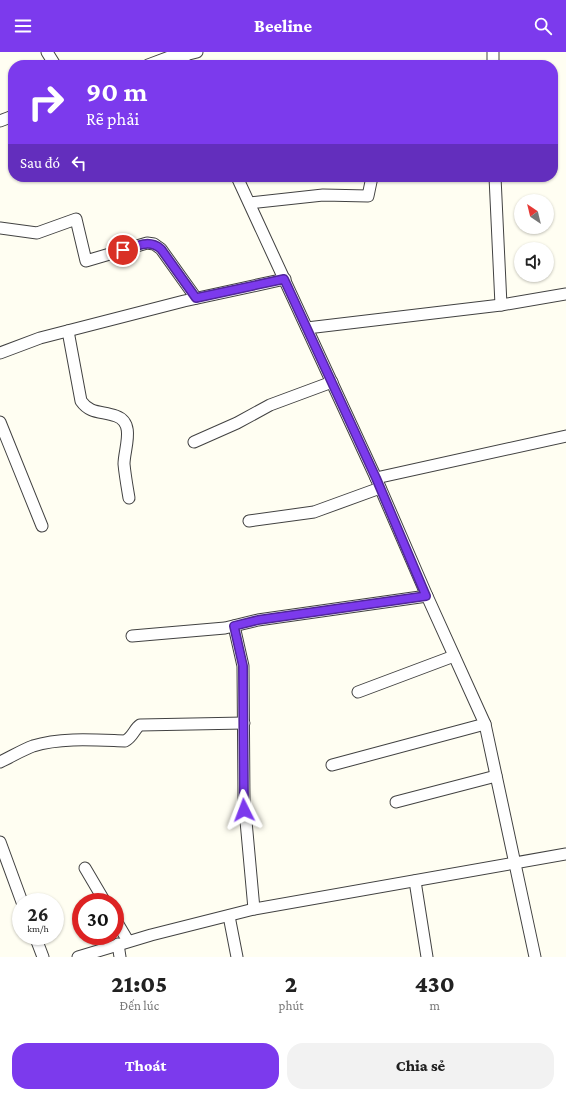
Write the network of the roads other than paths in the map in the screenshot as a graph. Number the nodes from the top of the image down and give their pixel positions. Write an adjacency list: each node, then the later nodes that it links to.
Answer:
1 (197, 52): 2 (street)
2 (182, 56): 3 (street)
3 (167, 60)
4 (240, 182): 7 (street)
5 (371, 182): 7 (street)
6 (495, 182): 12 (street)
7 (250, 203): 9 (street)
8 (0, 228): 11 (street)
9 (284, 279): 11 (street); 13 (street)
10 (566, 294): 12 (street)
11 (196, 298): 14 (street)
12 (501, 305): 13 (street)
13 (307, 328): 16 (street)
14 (68, 331): 15 (street); 21 (street)
15 (0, 353)
16 (332, 382): 19 (street); 20 (street)
17 (0, 422): 23 (street)
18 (566, 436): 20 (street)
19 (194, 442)
20 (378, 483): 22 (street); 24 (street)
21 (129, 498)
22 (249, 521)
23 (42, 526)
24 (426, 596): 25 (street); 27 (street)
25 (234, 626): 26 (street); 29 (street)
26 (132, 636)
27 (454, 656): 28 (street); 30 (street)
28 (358, 692)
29 (244, 723): 31 (street); 42 (street)
30 (485, 724): 32 (street); 33 (street)
31 (0, 762)
32 (332, 765)
33 (496, 776): 34 (street); 37 (street)
34 (396, 802)
35 (0, 842): 40 (street)
36 (566, 854): 37 (street)
37 (515, 864): 39 (street); 53 (street)
38 (85, 868): 41 (street)
39 (415, 881): 42 (street); 52 (street)
40 (19, 893)
41 (100, 893)
42 (254, 909): 43 (street)
43 (229, 916): 44 (street); 51 (street)
44 (124, 943)
45 (38, 945): 48 (street)
46 (117, 945): 49 (street)
47 (123, 945): 50 (street)
48 (43, 957)
49 (78, 957)
50 (120, 957)
51 (237, 957)
52 (427, 957)
53 (535, 957)

